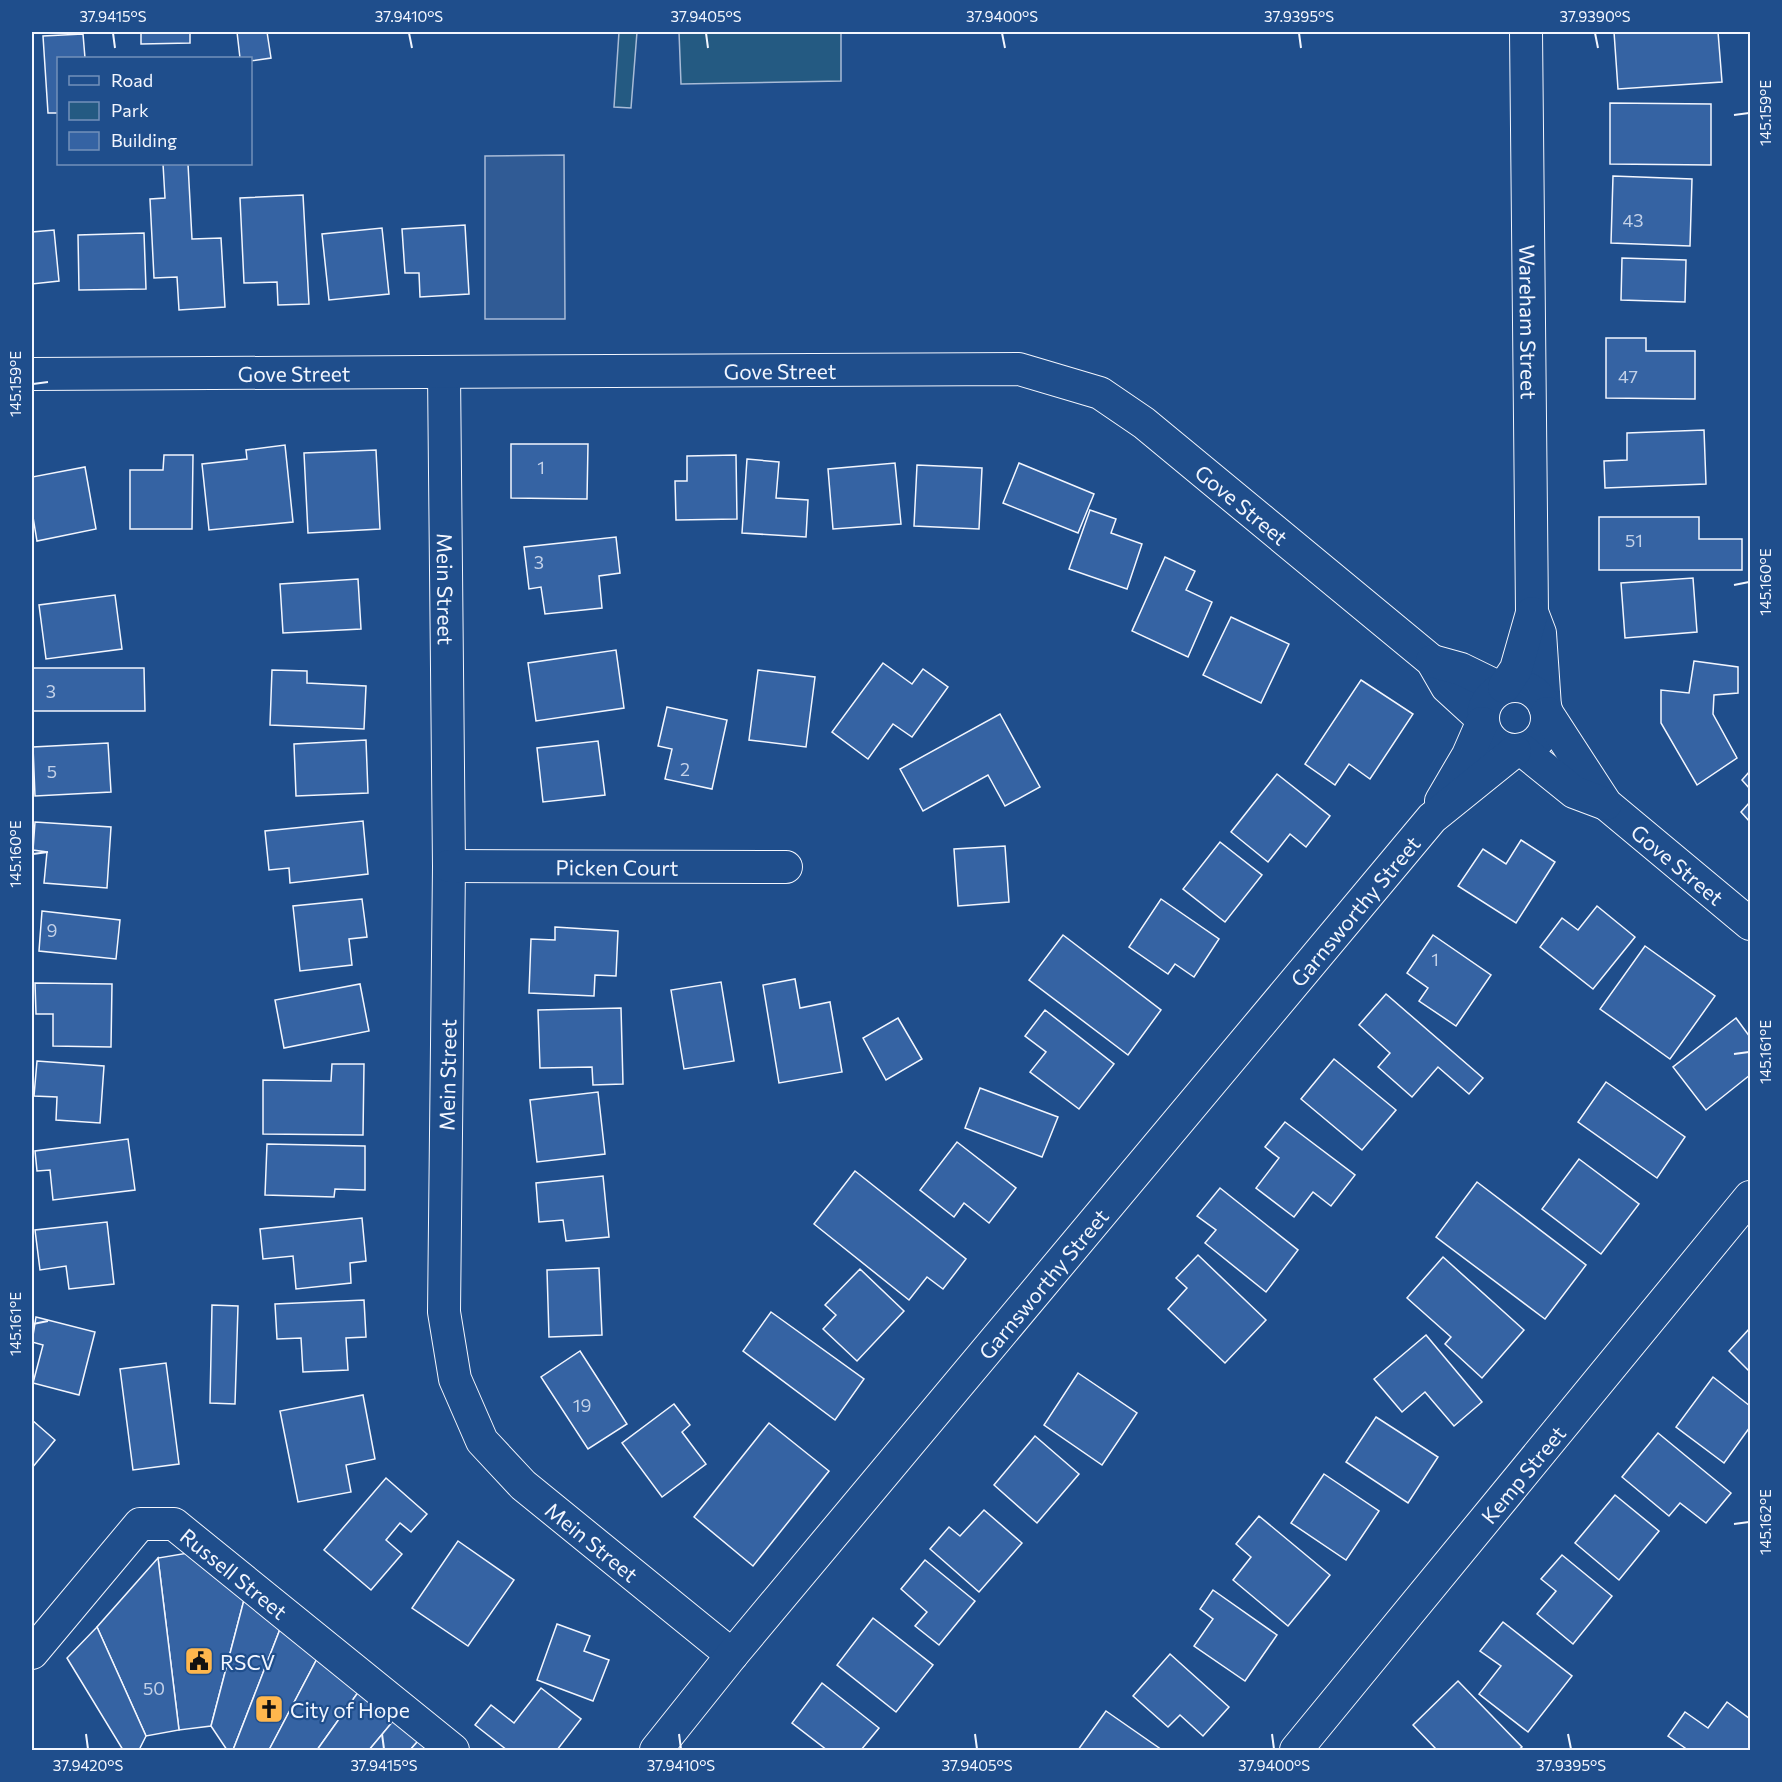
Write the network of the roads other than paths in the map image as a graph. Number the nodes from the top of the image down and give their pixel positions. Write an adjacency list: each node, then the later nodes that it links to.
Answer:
1 (1526, 32): 4 (street, Wareham Street)
2 (32, 374): 3 (street, Gove Street)
3 (444, 374): 5 (street, Gove Street); 12 (street, Mein Street)
4 (1532, 612): 6 (street, Wareham Street); 7 (street, Wareham Street)
5 (1431, 661): 6 (street, Gove Street); 8 (street, Gove Street)
6 (1502, 688): 7 (street); 8 (street)
7 (1546, 710): 9 (street); 10 (street, Gove Street)
8 (1482, 721): 9 (street); 11 (street, Garnsworthy Street)
9 (1518, 751): 10 (street, Gove Street); 11 (street, Garnsworthy Street)
10 (1606, 804): 14 (street, Gove Street)
11 (1432, 818): 17 (street, Garnsworthy Street)
12 (449, 866): 13 (street, Picken Court); 17 (street, Mein Street)
13 (786, 867)
14 (1750, 924)
15 (1750, 1197): 20 (street, Kemp Street)
16 (32, 1653): 18 (street, Russell Street)
17 (732, 1655): 19 (street, Garnsworthy Street)
18 (453, 1750)
19 (656, 1750)
20 (1296, 1750)

